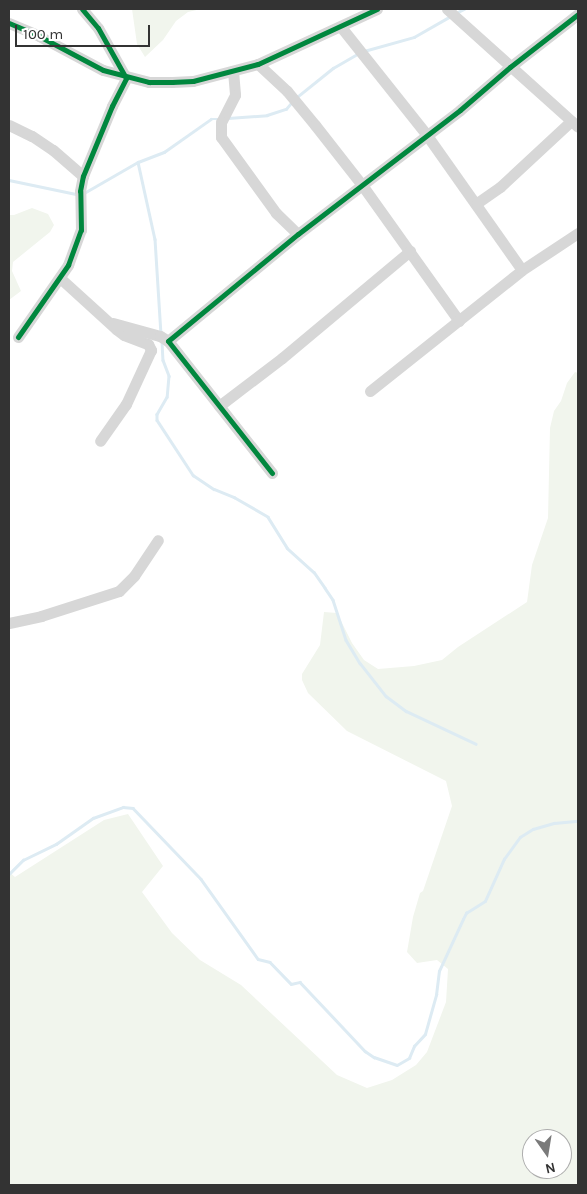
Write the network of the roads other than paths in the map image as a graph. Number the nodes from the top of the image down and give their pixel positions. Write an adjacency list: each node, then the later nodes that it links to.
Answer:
1 (82, 9): 10 (street)
2 (377, 9): 6 (street)
3 (447, 9): 8 (street)
4 (578, 14): 8 (street)
5 (9, 23): 10 (street)
6 (341, 27): 7 (street); 13 (street)
7 (258, 64): 9 (street); 15 (street)
8 (510, 67): 11 (street); 13 (street)
9 (233, 71): 10 (street); 18 (street)
10 (126, 78): 14 (street)
11 (575, 124): 16 (street)
12 (9, 125): 14 (street)
13 (426, 134): 15 (street); 16 (street)
14 (83, 176): 21 (street)
15 (362, 185): 18 (street); 19 (street)
16 (477, 203): 20 (street)
17 (578, 233): 20 (street)
18 (298, 234): 25 (street)
19 (410, 252): 23 (street); 27 (street)
20 (522, 270): 23 (street)
21 (60, 278): 22 (street); 24 (street)
22 (106, 321): 25 (street); 28 (street)
23 (459, 321): 26 (street)
24 (18, 337)
25 (168, 340): 27 (street)
26 (370, 390)
27 (218, 406): 29 (street)
28 (100, 441)
29 (272, 473)
30 (158, 540): 31 (street)
31 (9, 623)

